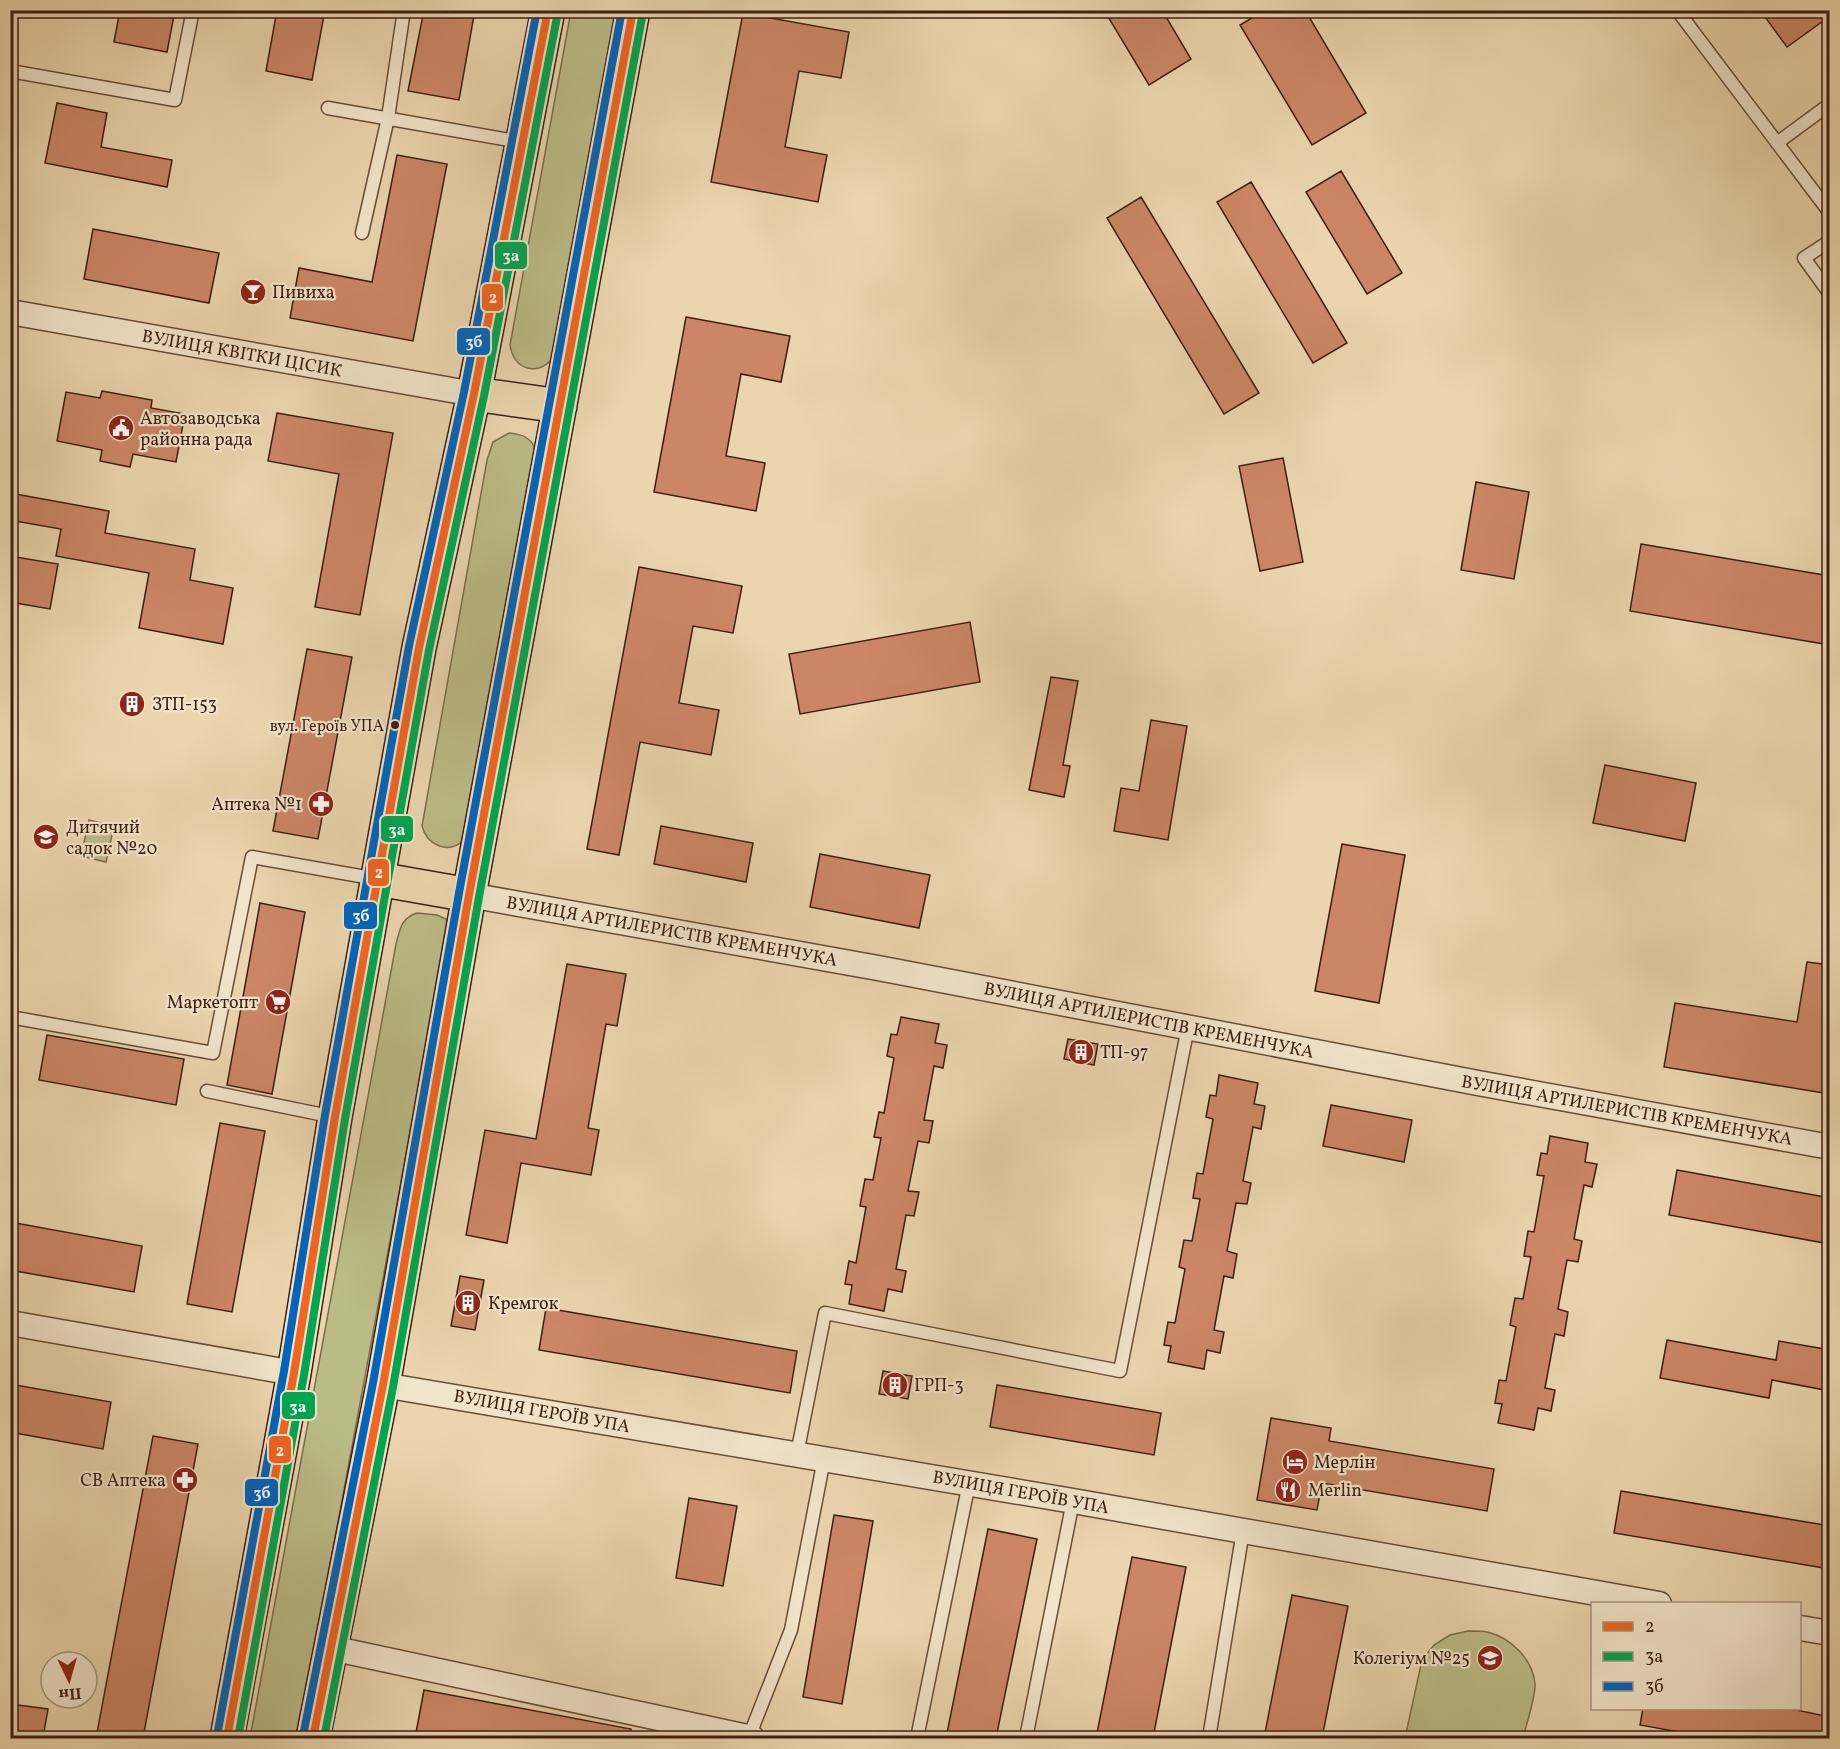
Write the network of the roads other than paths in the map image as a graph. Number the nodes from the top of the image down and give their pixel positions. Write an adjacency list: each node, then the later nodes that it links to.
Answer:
1 (193, 10): 6 (lane)
2 (404, 10): 9 (lane)
3 (548, 10): 10 (highway)
4 (633, 10): 18 (highway)
5 (1677, 10): 11 (lane)
6 (10, 71)
7 (1830, 104): 11 (lane)
8 (328, 108): 9 (lane)
9 (388, 118): 10 (lane); 13 (lane)
10 (522, 142): 17 (highway)
11 (1777, 143): 12 (lane)
12 (1830, 213)
13 (362, 233)
14 (1830, 241): 15 (lane)
15 (1830, 294)
16 (10, 312): 17 (street, ВУЛИЦЯ КВІТКИ ЦІСИК)
17 (474, 394): 18 (highway); 19 (highway)
18 (560, 406): 20 (highway)
19 (378, 879): 20 (highway); 21 (lane); 24 (highway)
20 (469, 895): 22 (street, ВУЛИЦЯ АРТИЛЕРИСТІВ КРЕМЕНЧУКА); 28 (highway)
21 (10, 1017)
22 (1188, 1027): 25 (street, ВУЛИЦЯ АРТИЛЕРИСТІВ КРЕМЕНЧУКА); 29 (lane)
23 (207, 1091): 24 (lane)
24 (335, 1117): 27 (highway)
25 (1830, 1147)
26 (10, 1323): 27 (street)
27 (294, 1373): 38 (highway)
28 (383, 1385): 29 (street, ВУЛИЦЯ ГЕРОЇВ УПА); 37 (highway)
29 (797, 1454): 30 (street, ВУЛИЦЯ ГЕРОЇВ УПА)
30 (824, 1459): 31 (street, ВУЛИЦЯ ГЕРОЇВ УПА); 40 (lane)
31 (969, 1483): 32 (street, ВУЛИЦЯ ГЕРОЇВ УПА); 41 (lane)
32 (1073, 1501): 33 (street, ВУЛИЦЯ ГЕРОЇВ УПА); 42 (lane)
33 (1243, 1531): 34 (street, ВУЛИЦЯ ГЕРОЇВ УПА); 43 (lane)
34 (1648, 1602)
35 (1801, 1628): 36 (street)
36 (1830, 1633)
37 (331, 1648): 39 (highway); 40 (street)
38 (227, 1738)
39 (313, 1738)
40 (751, 1738)
41 (917, 1738)
42 (1026, 1738)
43 (1209, 1738)

